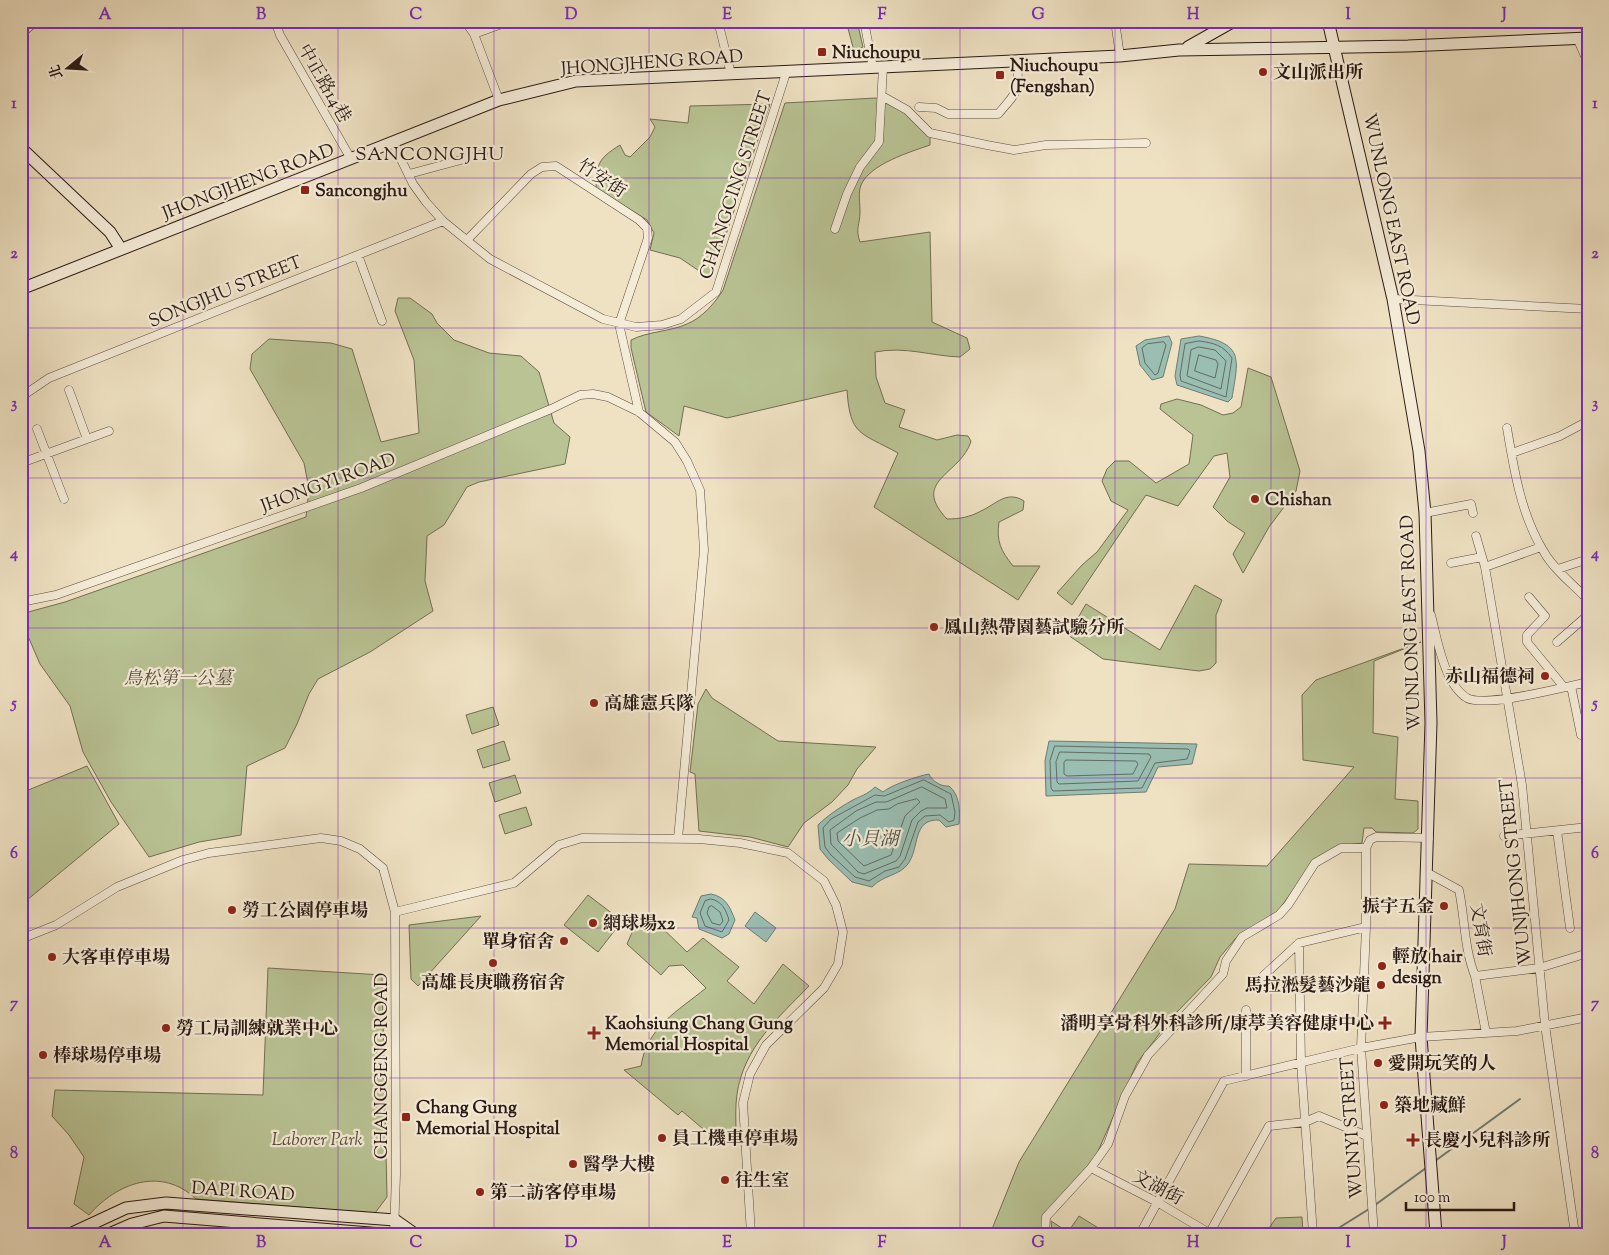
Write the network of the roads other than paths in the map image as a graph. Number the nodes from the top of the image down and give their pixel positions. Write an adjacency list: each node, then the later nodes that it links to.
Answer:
1 (36, 21): 10 (street)
2 (275, 21): 28 (street, 中正路14巷)
3 (465, 21): 11 (street)
4 (510, 21): 11 (street)
5 (718, 21): 20 (street)
6 (864, 21): 18 (street)
7 (1115, 21): 15 (street)
8 (1234, 21): 14 (main road)
9 (1328, 21): 13 (main road, WUNLONG EAST ROAD)
10 (21, 34)
11 (474, 34): 22 (street)
12 (1582, 38): 13 (main road); 17 (street)
13 (1336, 48): 14 (main road); 36 (main road, WUNLONG EAST ROAD)
14 (1180, 50): 15 (main road, JHONGJHENG ROAD)
15 (1120, 56): 16 (main road, JHONGJHENG ROAD)
16 (1017, 61): 18 (main road, JHONGJHENG ROAD); 23 (street)
17 (1588, 63)
18 (878, 68): 19 (main road, JHONGJHENG ROAD); 21 (street)
19 (787, 70): 20 (main road, JHONGJHENG ROAD); 39 (street, CHANGCING STREET)
20 (731, 74): 22 (main road, JHONGJHENG ROAD)
21 (882, 96): 25 (street); 31 (street)
22 (499, 100): 24 (main road, JHONGJHENG ROAD)
23 (919, 107)
24 (393, 143): 28 (main road, JHONGJHENG ROAD); 29 (street, CHANGCING STREET)
25 (1146, 143)
26 (21, 148): 33 (main road)
27 (483, 154): 29 (street)
28 (352, 159): 33 (main road, JHONGJHENG ROAD)
29 (408, 174): 30 (street, CHANGCING STREET)
30 (443, 221): 32 (street, CHANGCING STREET); 34 (street, SONGJHU STREET)
31 (835, 228)
32 (467, 240): 39 (street, CHANGCING STREET); 39 (street, 竹安街)
33 (121, 250): 35 (main road, JHONGJHENG ROAD)
34 (358, 255): 38 (street); 41 (street, SONGJHU STREET)
35 (21, 288)
36 (1393, 299): 37 (street); 52 (main road, WUNLONG EAST ROAD)
37 (1588, 309)
38 (382, 321)
39 (619, 324): 42 (street)
40 (70, 390): 47 (street)
41 (21, 397)
42 (639, 412): 64 (street, JHONGYI ROAD); 76 (street, JHONGYI ROAD)
43 (1588, 421): 48 (street)
44 (1507, 428): 48 (street)
45 (37, 429): 49 (street)
46 (108, 431): 47 (street)
47 (87, 440): 49 (street)
48 (1512, 453): 55 (street)
49 (47, 454): 50 (street); 51 (street)
50 (21, 463)
51 (64, 499)
52 (1425, 513): 53 (street); 63 (main road, WUNLONG EAST ROAD)
53 (1474, 513)
54 (1476, 536): 56 (street, WUNJHONG STREET)
55 (1541, 547): 59 (street); 60 (street)
56 (1482, 557): 58 (street); 59 (street, WUNJHONG STREET)
57 (1588, 559): 60 (street)
58 (1451, 563)
59 (1485, 567): 69 (street, WUNJHONG STREET)
60 (1558, 569): 62 (street)
61 (1529, 597): 68 (street)
62 (1588, 600)
63 (1428, 601): 69 (street); 75 (main road, WUNLONG EAST ROAD)
64 (21, 602)
65 (1588, 615): 66 (street)
66 (1557, 642)
67 (1588, 682): 68 (street)
68 (1567, 686): 69 (street); 70 (street)
69 (1508, 698): 73 (street, WUNJHONG STREET)
70 (1581, 735)
71 (1588, 828): 72 (street)
72 (1557, 831): 73 (street); 81 (street)
73 (1527, 834): 74 (street); 85 (street, WUNJHONG STREET)
74 (1504, 836)
75 (1429, 838): 77 (street); 78 (main road, WUNLONG EAST ROAD)
76 (678, 839): 79 (street); 107 (street)
77 (1366, 848): 80 (street, WUNYI STREET); 98 (street)
78 (1428, 872): 87 (street, 文育街); 92 (main road, WUNLONG EAST ROAD)
79 (395, 912): 82 (street, CHANGGENG ROAD); 100 (street, CHANGGENG ROAD)
80 (1366, 926): 83 (street); 93 (street, WUNYI STREET)
81 (1570, 928)
82 (21, 939)
83 (1298, 943): 86 (street); 94 (street)
84 (1588, 953): 85 (street, 文育街)
85 (1539, 968): 87 (street, 文育街); 90 (street, WUNJHONG STREET)
86 (1263, 976)
87 (1475, 976): 91 (street)
88 (1246, 1010): 95 (street)
89 (1588, 1017): 90 (street)
90 (1545, 1025): 91 (street); 113 (street, WUNJHONG STREET)
91 (1486, 1033): 92 (street)
92 (1421, 1036): 93 (street); 112 (main road, WUNLONG EAST ROAD)
93 (1361, 1048): 94 (street); 97 (street, WUNYI STREET)
94 (1301, 1063): 95 (street); 96 (street)
95 (1246, 1076): 99 (street)
96 (1305, 1122): 97 (street); 101 (street); 110 (street)
97 (1367, 1136): 111 (street, WUNYI STREET)
98 (1091, 1168): 99 (street, 文湖街); 108 (street)
99 (1157, 1202): 101 (street, 文湖街); 109 (street)
100 (395, 1220): 102 (main road, DAPI ROAD); 105 (street, CHANGGENG ROAD); 106 (main road)
101 (1210, 1233)
102 (70, 1234)
103 (109, 1234): 104 (main road, DAPI ROAD)
104 (382, 1234)
105 (394, 1234)
106 (415, 1234)
107 (751, 1234)
108 (1045, 1234)
109 (1140, 1234)
110 (1313, 1234)
111 (1374, 1234)
112 (1436, 1234)
113 (1575, 1234)

